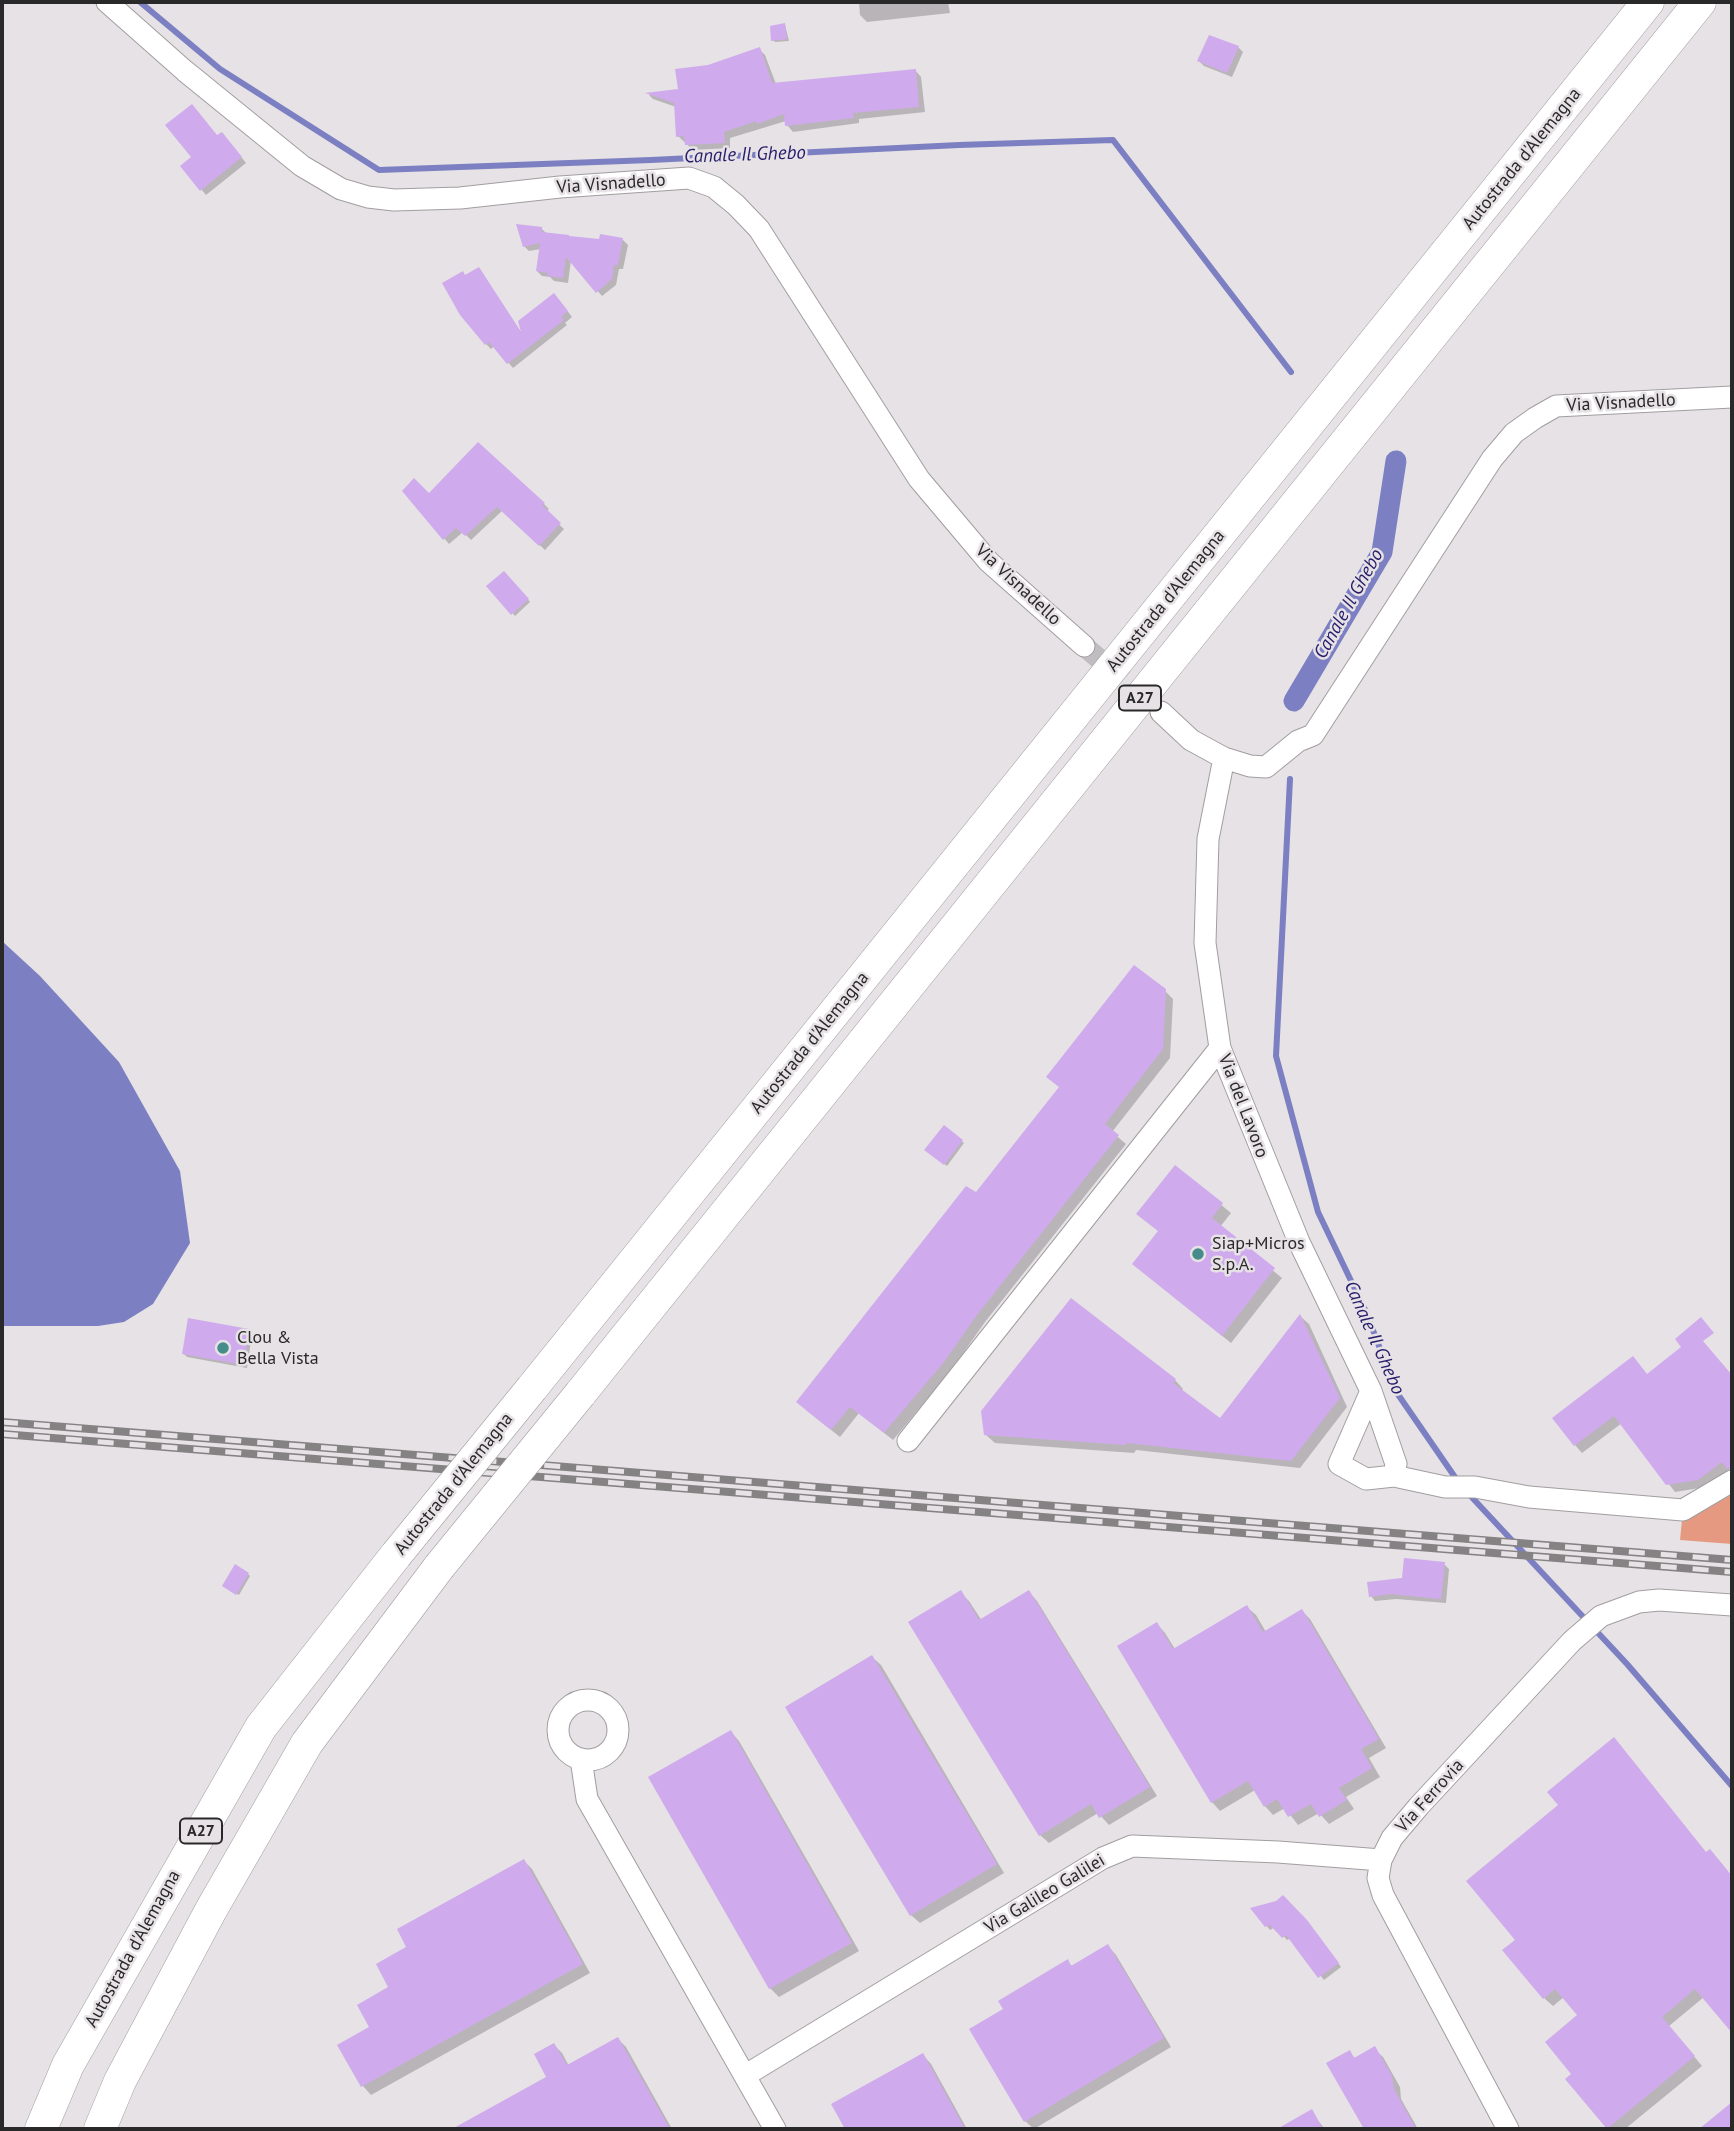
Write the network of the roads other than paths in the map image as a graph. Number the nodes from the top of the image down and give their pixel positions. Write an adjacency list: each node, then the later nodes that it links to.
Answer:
1 (107, 2): 5 (street, Via Visnadello)
2 (1648, 2): 17 (highway, Autostrada d'Alemagna / A27, bridge)
3 (1700, 2): 18 (highway, A27, bridge)
4 (1732, 397): 7 (street, Via Visnadello)
5 (1084, 646)
6 (1161, 712): 7 (street, Via Visnadello)
7 (1224, 758): 8 (street, Via del Lavoro)
8 (1220, 1048): 9 (street, Via del Lavoro); 10 (street)
9 (1371, 1391): 11 (street, Via del Lavoro); 11 (street)
10 (908, 1441)
11 (1394, 1476): 12 (street)
12 (1732, 1481)
13 (1732, 1605): 15 (street, Via Ferrovia)
14 (581, 1759): 16 (street)
15 (1381, 1860): 16 (street, Via Galileo Galilei); 20 (street)
16 (746, 2075): 19 (street)
17 (41, 2129)
18 (100, 2129)
19 (775, 2129)
20 (1508, 2129)

